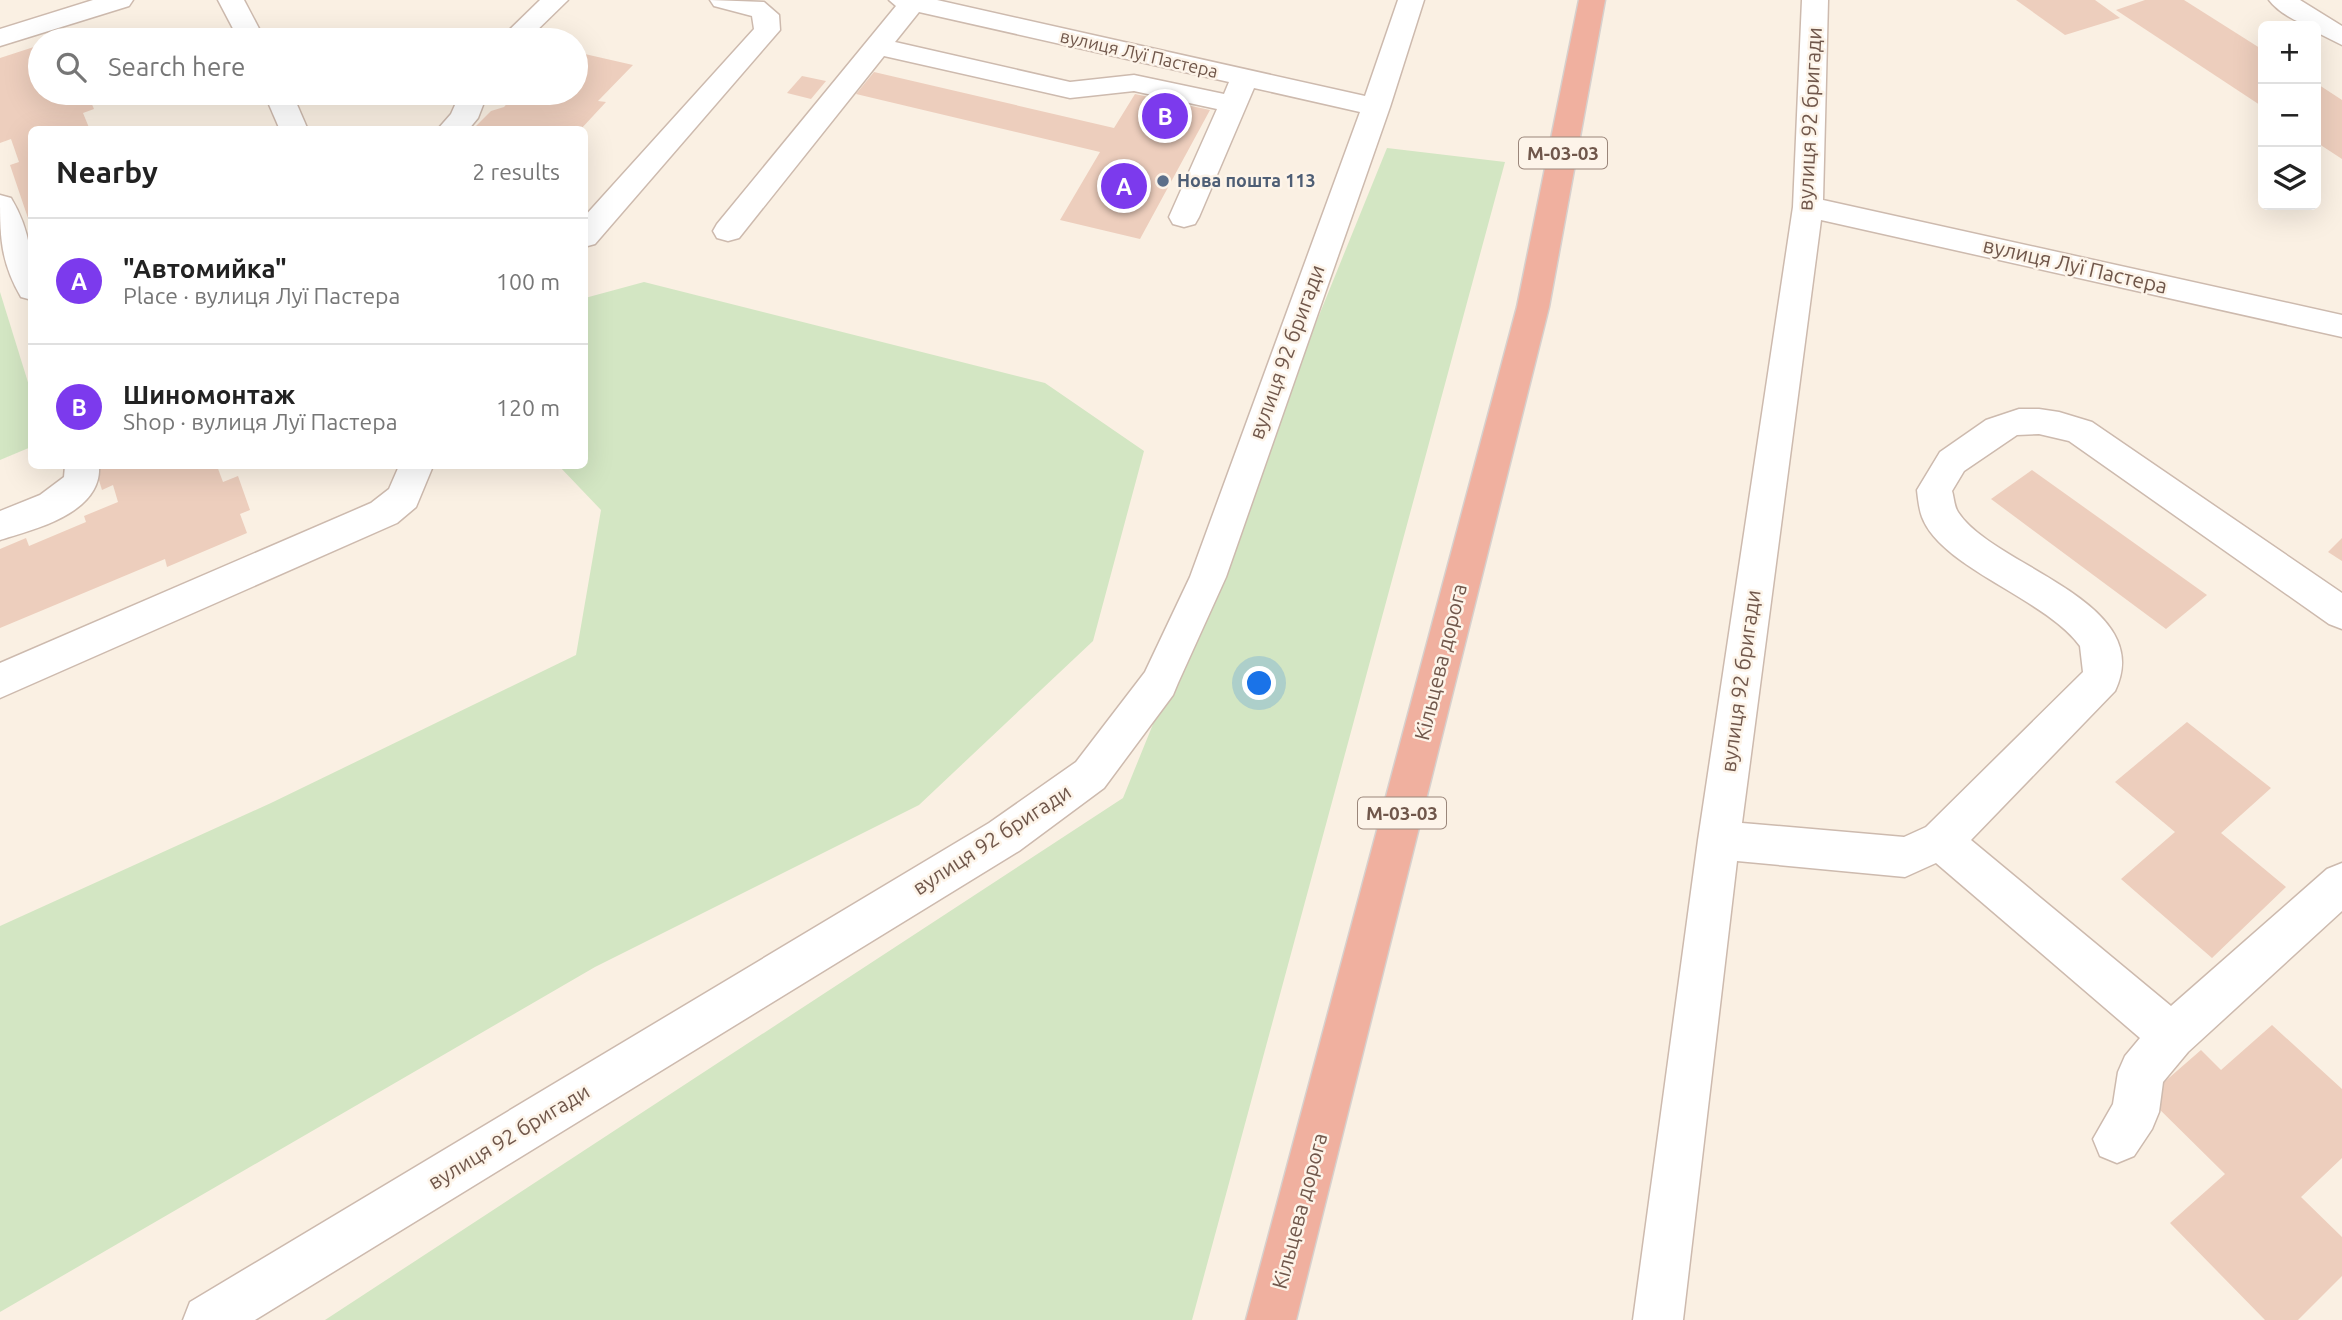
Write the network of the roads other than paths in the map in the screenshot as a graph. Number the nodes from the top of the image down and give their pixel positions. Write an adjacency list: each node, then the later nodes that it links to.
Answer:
1 (121, 0): 11 (street)
2 (231, 0): 12 (street)
3 (555, 0): 13 (street)
4 (723, 0): 28 (street)
5 (1411, 0): 21 (street, вулиця 92 бригади)
6 (1592, 0): 42 (highway, Кільцева дорога / М-03-03)
7 (1815, 0): 25 (street, вулиця 92 бригади)
8 (2282, 0): 15 (street)
9 (907, 1): 16 (street); 17 (street, вулиця Луї Пастера)
10 (28, 28): 14 (street)
11 (29, 28)
12 (246, 28)
13 (525, 28)
14 (0, 37)
15 (2342, 37)
16 (878, 46): 18 (street); 27 (street)
17 (1244, 77): 18 (street); 21 (street, вулиця Луї Пастера)
18 (1232, 104): 26 (street)
19 (283, 105): 22 (street)
20 (468, 105): 23 (street)
21 (1376, 107): 41 (street, вулиця 92 бригади)
22 (292, 126)
23 (455, 126)
24 (0, 205): 29 (street)
25 (1808, 207): 30 (street, вулиця Луї Пастера); 36 (street, вулиця 92 бригади)
26 (1184, 216)
27 (728, 231)
28 (588, 232)
29 (28, 283)
30 (2342, 326)
31 (83, 469): 33 (street)
32 (415, 469): 35 (street)
33 (0, 526)
34 (2342, 613): 37 (street)
35 (0, 681)
36 (1719, 840): 37 (street); 43 (street, вулиця 92 бригади)
37 (1941, 841): 39 (street)
38 (2342, 883): 39 (street)
39 (2172, 1036): 40 (street)
40 (2117, 1139)
41 (208, 1320)
42 (1271, 1320)
43 (1658, 1320)

